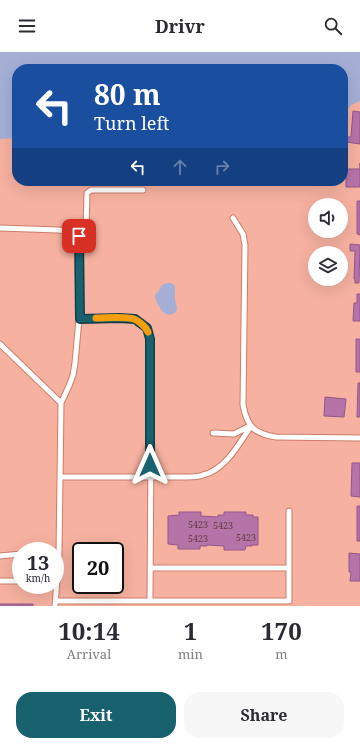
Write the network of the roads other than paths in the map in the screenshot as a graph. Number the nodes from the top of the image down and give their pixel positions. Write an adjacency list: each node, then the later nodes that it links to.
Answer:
1 (143, 190): 4 (lane)
2 (233, 218): 8 (lane)
3 (0, 228): 4 (lane)
4 (79, 236): 5 (lane)
5 (80, 319): 7 (lane); 12 (lane)
6 (0, 344): 7 (lane)
7 (60, 403): 11 (lane)
8 (251, 426): 9 (lane); 10 (lane); 12 (lane)
9 (213, 434)
10 (360, 438)
11 (60, 477): 12 (lane); 14 (lane)
12 (150, 477): 17 (lane)
13 (290, 511): 18 (lane)
14 (57, 542)
15 (12, 555): 16 (lane)
16 (0, 556)
17 (150, 568): 18 (lane); 21 (lane)
18 (289, 568): 23 (lane)
19 (0, 581): 20 (lane)
20 (12, 581)
21 (150, 601): 22 (lane); 23 (lane)
22 (56, 603)
23 (197, 603)

